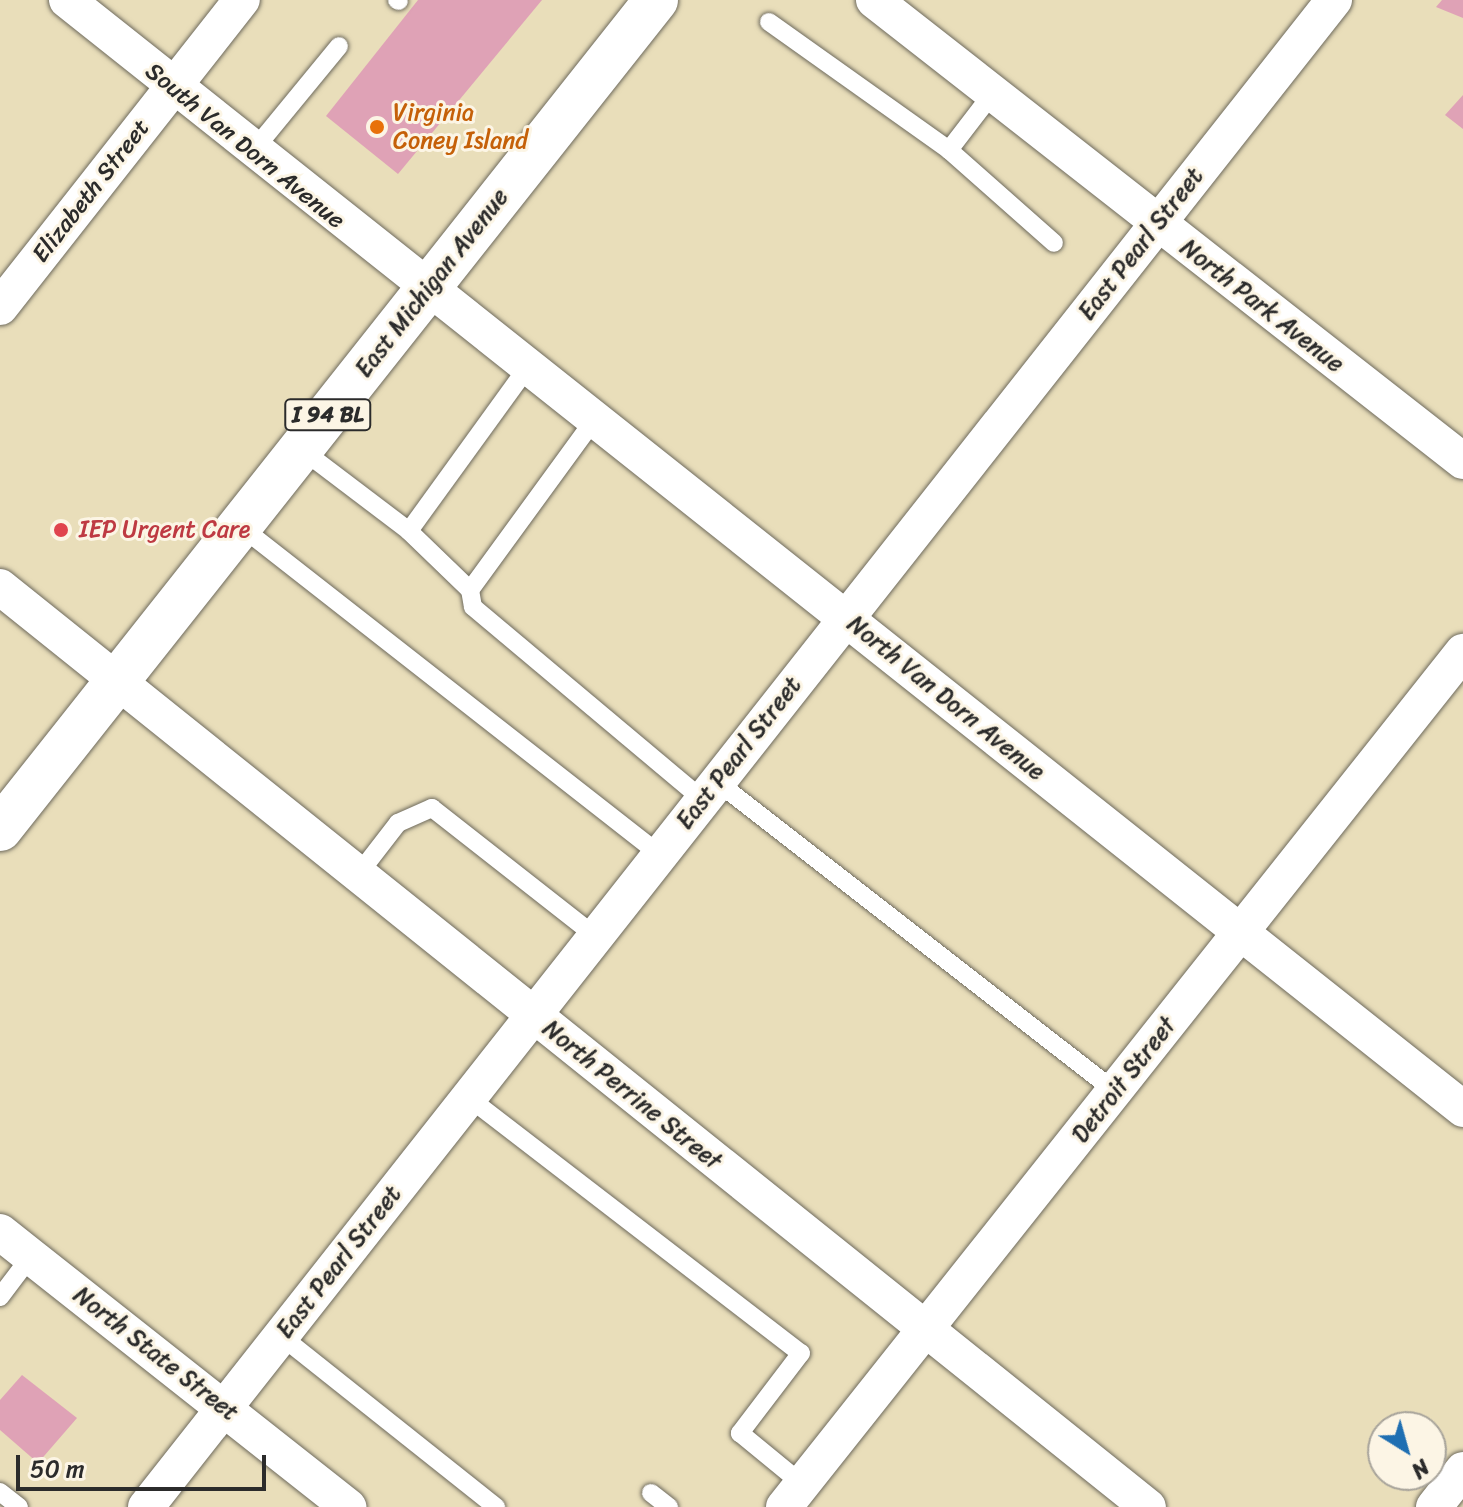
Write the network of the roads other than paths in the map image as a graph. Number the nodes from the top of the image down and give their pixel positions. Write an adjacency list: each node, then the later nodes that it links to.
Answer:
1 (67, 0): 8 (street, South Van Dorn Avenue)
2 (242, 0): 8 (street, Elizabeth Street)
3 (656, 0): 14 (main road, East Michigan Avenue / I 94 BL)
4 (874, 0): 9 (street, North Park Avenue)
5 (1334, 0): 12 (street, East Pearl Street)
6 (769, 22): 10 (lane)
7 (339, 46): 11 (lane)
8 (171, 88): 11 (street, South Van Dorn Avenue); 15 (street, Elizabeth Street)
9 (992, 94): 10 (lane); 12 (street, North Park Avenue)
10 (949, 150): 13 (lane)
11 (252, 152): 14 (street, South Van Dorn Avenue)
12 (1157, 224): 19 (street, North Park Avenue); 24 (street, East Pearl Street)
13 (1054, 243)
14 (426, 290): 16 (street, North Van Dorn Avenue); 18 (main road, East Michigan Avenue / I 94 BL)
15 (0, 307)
16 (527, 368): 17 (street, North Van Dorn Avenue); 21 (lane)
17 (594, 420): 23 (lane); 24 (street, North Van Dorn Avenue)
18 (301, 449): 20 (main road, East Michigan Avenue / I 94 BL); 21 (lane)
19 (1463, 461)
20 (240, 526): 26 (main road, East Michigan Avenue / I 94 BL); 29 (lane)
21 (409, 531): 23 (lane)
22 (0, 587): 26 (street, North Perrine Street)
23 (470, 590): 27 (lane)
24 (846, 617): 27 (street, East Pearl Street); 31 (street, North Van Dorn Avenue)
25 (1463, 652): 31 (street, Detroit Street)
26 (116, 682): 28 (main road, East Michigan Avenue / I 94 BL); 30 (street, North Perrine Street)
27 (709, 790): 29 (street, East Pearl Street); 34 (lane)
28 (0, 829)
29 (659, 854): 32 (street, East Pearl Street)
30 (357, 876): 32 (lane); 33 (street, North Perrine Street)
31 (1238, 934): 34 (street, Detroit Street); 36 (street, North Van Dorn Avenue)
32 (595, 936): 33 (street, East Pearl Street)
33 (532, 1016): 35 (street, East Pearl Street); 40 (street, North Perrine Street)
34 (1116, 1092): 40 (street, Detroit Street)
35 (468, 1097): 41 (street, East Pearl Street); 46 (lane)
36 (1463, 1109)
37 (0, 1232): 38 (street, North State Street)
38 (31, 1256): 39 (lane); 42 (street, North State Street)
39 (0, 1297)
40 (924, 1331): 46 (street, Detroit Street); 52 (street, North Perrine Street)
41 (281, 1336): 42 (street, East Pearl Street); 50 (lane)
42 (225, 1408): 48 (street, East Pearl Street); 49 (street, North State Street)
43 (1463, 1470): 53 (street)
44 (0, 1492): 47 (lane)
45 (651, 1493): 51 (lane)
46 (793, 1495)
47 (19, 1507)
48 (146, 1507)
49 (348, 1507)
50 (496, 1507)
51 (669, 1507)
52 (1148, 1507)
53 (1434, 1507)

